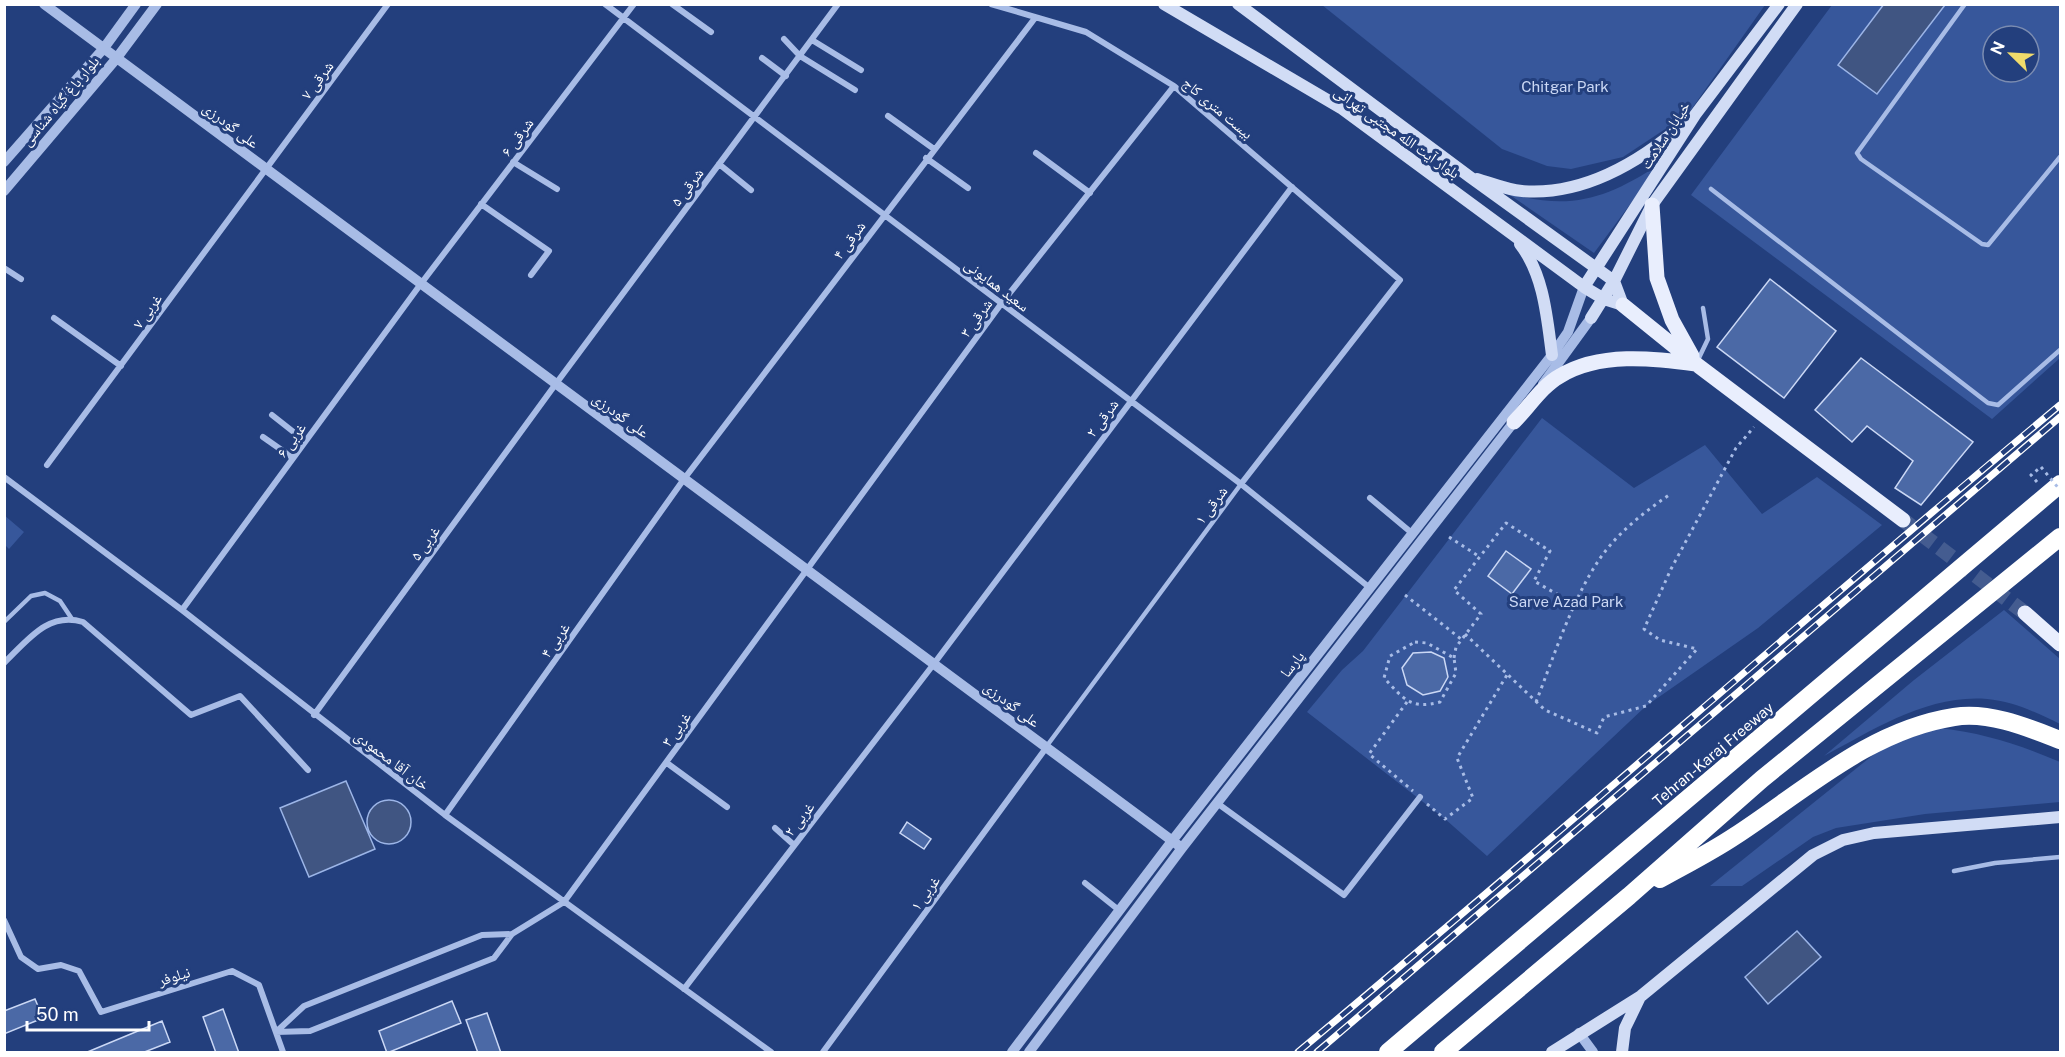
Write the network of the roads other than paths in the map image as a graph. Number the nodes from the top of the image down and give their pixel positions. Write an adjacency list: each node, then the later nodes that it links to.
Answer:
1 (44, 4): 20 (street, علی گودرزی)
2 (136, 4): 20 (street, بلوار باغ گیاه شناسی)
3 (157, 4): 23 (street, بلوار باغ گیاه شناسی)
4 (388, 4): 38 (street, ۷ شرقی)
5 (605, 4): 15 (street, سعید همایونی)
6 (634, 4): 15 (street, ۶ شرقی)
7 (672, 4): 17 (street)
8 (838, 4): 19 (street, ۵ شرقی)
9 (991, 4): 16 (street, بیست متری کاج)
10 (1164, 4): 50 (main road, بلوار آیت الله مجتبی تهرانی)
11 (1238, 4): 39 (main road, بلوار آیت الله مجتبی تهرانی)
12 (1779, 4): 28 (main road, خیابان سلامت)
13 (1797, 4): 48 (main road, خیابان سلامت)
14 (1965, 4): 33 (lane)
15 (623, 18): 30 (street, سعید همایونی); 36 (street, ۶ شرقی)
16 (1035, 18): 26 (street, بیست متری کاج); 31 (street, ۴ شرقی)
17 (711, 32)
18 (784, 39): 21 (street)
19 (812, 40): 21 (street, ۵ شرقی); 24 (street)
20 (104, 48): 23 (street, علی گودرزی); 35 (street, بلوار باغ گیاه شناسی)
21 (800, 56): 25 (street, ۵ شرقی); 27 (street)
22 (762, 58): 25 (street)
23 (116, 59): 38 (street, علی گودرزی); 45 (street, بلوار باغ گیاه شناسی)
24 (861, 70)
25 (786, 76): 30 (street, ۵ شرقی)
26 (1174, 86): 41 (street, بیست متری کاج); 46 (street, ۳ شرقی)
27 (855, 90)
28 (1695, 115): 39 (main road); 52 (main road, خیابان سلامت)
29 (888, 116): 31 (street)
30 (754, 117): 37 (street, ۵ شرقی); 49 (street, سعید همایونی)
31 (934, 149): 34 (street, ۴ شرقی)
32 (1036, 153): 46 (street)
33 (2061, 157)
34 (926, 158): 40 (street); 49 (street, ۴ شرقی)
35 (4, 162)
36 (513, 162): 42 (street); 47 (street, ۶ شرقی)
37 (719, 164): 44 (street); 69 (street, ۵ شرقی)
38 (266, 170): 57 (street, علی گودرزی); 68 (street, ۷ غربی)
39 (1470, 177): 52 (main road, بلوار آیت الله مجتبی تهرانی)
40 (968, 188)
41 (1292, 188): 55 (street, بیست متری کاج); 70 (street, ۲ شرقی)
42 (557, 189)
43 (1711, 189): 65 (lane)
44 (751, 190)
45 (4, 191)
46 (1090, 193): 60 (street, ۳ شرقی)
47 (481, 204): 53 (street); 57 (street, ۶ شرقی)
48 (1652, 205): 56 (main road, خیابان سلامت); 67 (main road)
49 (883, 214): 60 (street, سعید همایونی); 78 (street, ۴ شرقی)
50 (1510, 231): 58 (main road, بلوار آیت الله مجتبی تهرانی); 66 (main road)
51 (4, 268): 54 (street)
52 (1597, 269): 56 (main road, بلوار آیت الله مجتبی تهرانی); 58 (main road, خیابان سلامت)
53 (531, 275)
54 (21, 279)
55 (1400, 280): 79 (street, ۱ شرقی)
56 (1614, 281): 59 (main road, خیابان سلامت); 61 (main road)
57 (420, 285): 69 (street, علی گودرزی); 74 (street, ۶ غربی)
58 (1584, 287): 59 (main road, بلوار آیت الله مجتبی تهرانی); 66 (street, پارسا)
59 (1604, 299): 61 (main road, بلوار آیت الله مجتبی تهرانی); 64 (main road, خیابان سلامت)
60 (1001, 304): 70 (street, سعید همایونی); 85 (street, ۳ شرقی)
61 (1623, 305): 67 (main road)
62 (1703, 308): 67 (lane)
63 (54, 318): 68 (street)
64 (1591, 318): 72 (street, پارسا)
65 (2061, 350)
66 (1552, 356): 84 (street, پارسا)
67 (1696, 364): 72 (main road); 82 (main road)
68 (121, 366): 76 (street, ۷ غربی)
69 (555, 384): 78 (street, علی گودرزی); 95 (street, ۵ غربی)
70 (1130, 401): 79 (street, سعید همایونی); 94 (street, ۲ شرقی)
71 (272, 415): 74 (street)
72 (1514, 422): 84 (street, پارسا)
73 (262, 437): 75 (street)
74 (305, 441): 75 (street, ۶ غربی)
75 (293, 458): 88 (street, ۶ غربی)
76 (47, 465)
77 (4, 477): 88 (street, خان آقا محمودی)
78 (684, 479): 85 (street, علی گودرزی); 104 (street, ۴ غربی)
79 (1241, 484): 86 (street, سعید همایونی); 97 (lane, ۱ شرقی)
80 (2061, 484): 127 (highway, Tehran-Karaj Freeway)
81 (1370, 498): 84 (street)
82 (1903, 520)
83 (2061, 537): 113 (highway)
84 (1418, 538): 86 (street, پارسا); 87 (street, پارسا)
85 (807, 571): 94 (street, علی گودرزی); 98 (street, ۳ غربی)
86 (1370, 589): 87 (street, سعید همایونی); 100 (street, پارسا)
87 (1380, 596): 102 (street, پارسا)
88 (182, 610): 95 (street, خان آقا محمودی)
89 (2025, 613): 92 (main road)
90 (72, 619): 91 (lane); 93 (street); 99 (street)
91 (4, 622)
92 (2061, 644)
93 (4, 663)
94 (933, 665): 97 (street, علی گودرزی); 108 (street, ۲ غربی)
95 (314, 715): 104 (street, خان آقا محمودی)
96 (2061, 740): 113 (highway)
97 (1046, 748): 107 (street, علی گودرزی); 125 (street, ۱ غربی)
98 (667, 763): 103 (street); 114 (street, ۳ غربی)
99 (308, 770)
100 (1208, 796): 102 (street); 107 (street, پارسا)
101 (1420, 797): 102 (street)
102 (1217, 803): 109 (street, پارسا)
103 (727, 807)
104 (445, 815): 114 (street, خان آقا محمودی)
105 (2061, 817): 119 (main road)
106 (775, 828): 108 (street)
107 (1172, 841): 109 (street, علی گودرزی); 115 (street, پارسا)
108 (794, 846): 118 (street, ۲ غربی)
109 (1182, 848): 126 (street, پارسا)
110 (2061, 857): 111 (lane)
111 (1954, 871)
112 (1085, 883): 115 (street)
113 (1629, 896): 128 (highway)
114 (564, 902): 117 (street); 118 (street, خان آقا محمودی)
115 (1120, 910): 122 (street, پارسا)
116 (4, 920): 120 (street, نیلوفر)
117 (512, 934): 120 (street); 120 (street)
118 (684, 988): 124 (street, خان آقا محمودی)
119 (1641, 996): 121 (main road); 131 (main road)
120 (276, 1032): 123 (street, نیلوفر)
121 (1579, 1034): 129 (main road); 130 (street)
122 (1015, 1049): 126 (street)
123 (283, 1053)
124 (771, 1053)
125 (823, 1053)
126 (1028, 1053)
127 (1388, 1053)
128 (1443, 1053)
129 (1552, 1053)
130 (1593, 1053)
131 (1622, 1053)

